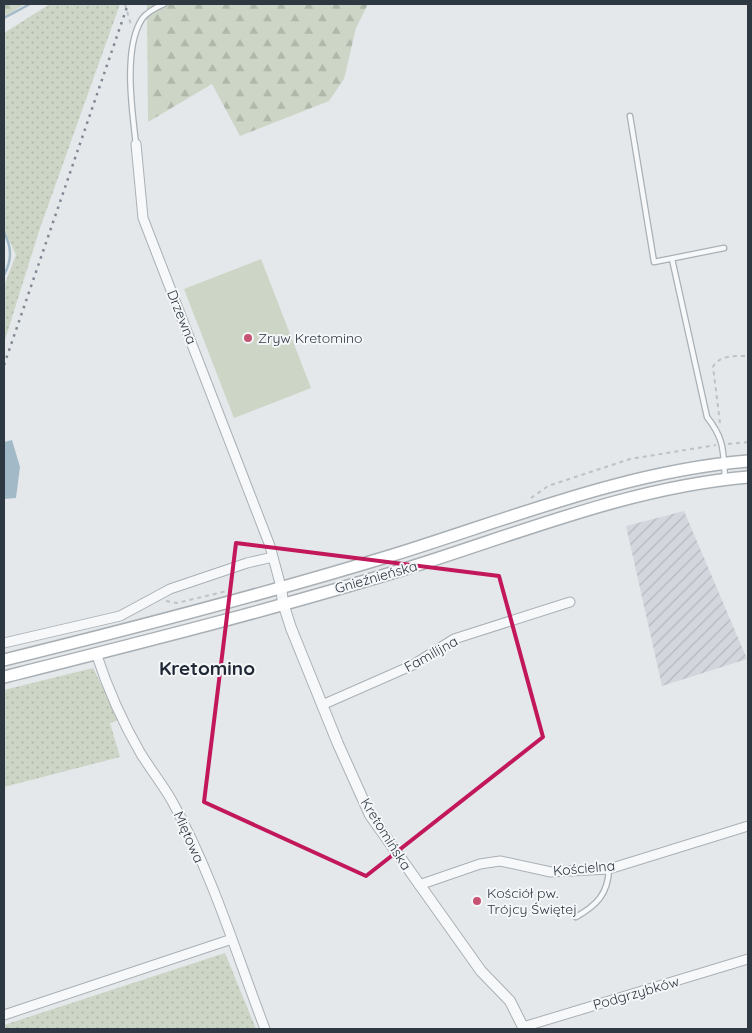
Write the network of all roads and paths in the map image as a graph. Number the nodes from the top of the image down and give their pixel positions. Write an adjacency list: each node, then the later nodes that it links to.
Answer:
1 (125, 4): 3 (path)
2 (164, 4): 3 (lane)
3 (135, 37): 5 (lane, Drzewna)
4 (630, 116): 7 (lane)
5 (136, 144): 14 (street, Drzewna)
6 (724, 248): 7 (lane)
7 (672, 259): 9 (lane)
8 (748, 356): 9 (path)
9 (719, 432): 11 (lane)
10 (748, 461): 11 (main road, Gnieźnieńska)
11 (724, 464): 13 (lane); 15 (main road, Gnieźnieńska)
12 (748, 477): 13 (main road, Gnieźnieńska)
13 (725, 479): 19 (main road, Gnieźnieńska)
14 (273, 557): 15 (street, Drzewna); 20 (street)
15 (281, 587): 19 (street, Kretomińska); 22 (main road, Gnieźnieńska)
16 (232, 591): 18 (path)
17 (570, 602): 24 (street, Familijna)
18 (176, 603)
19 (283, 604): 21 (main road, Gnieźnieńska); 24 (street, Kretomińska)
20 (4, 643)
21 (96, 653): 23 (main road, Gnieźnieńska); 29 (street, Miętowa)
22 (4, 660)
23 (4, 677)
24 (322, 705): 27 (street, Kretomińska)
25 (748, 826): 26 (street, Kościelna)
26 (609, 869): 27 (street, Kościelna); 28 (lane)
27 (419, 885): 32 (street, Kretomińska)
28 (576, 917)
29 (232, 940): 31 (street); 33 (street, Miętowa)
30 (748, 958): 32 (street, Podgrzybków)
31 (4, 1015)
32 (524, 1028)
33 (265, 1029)

